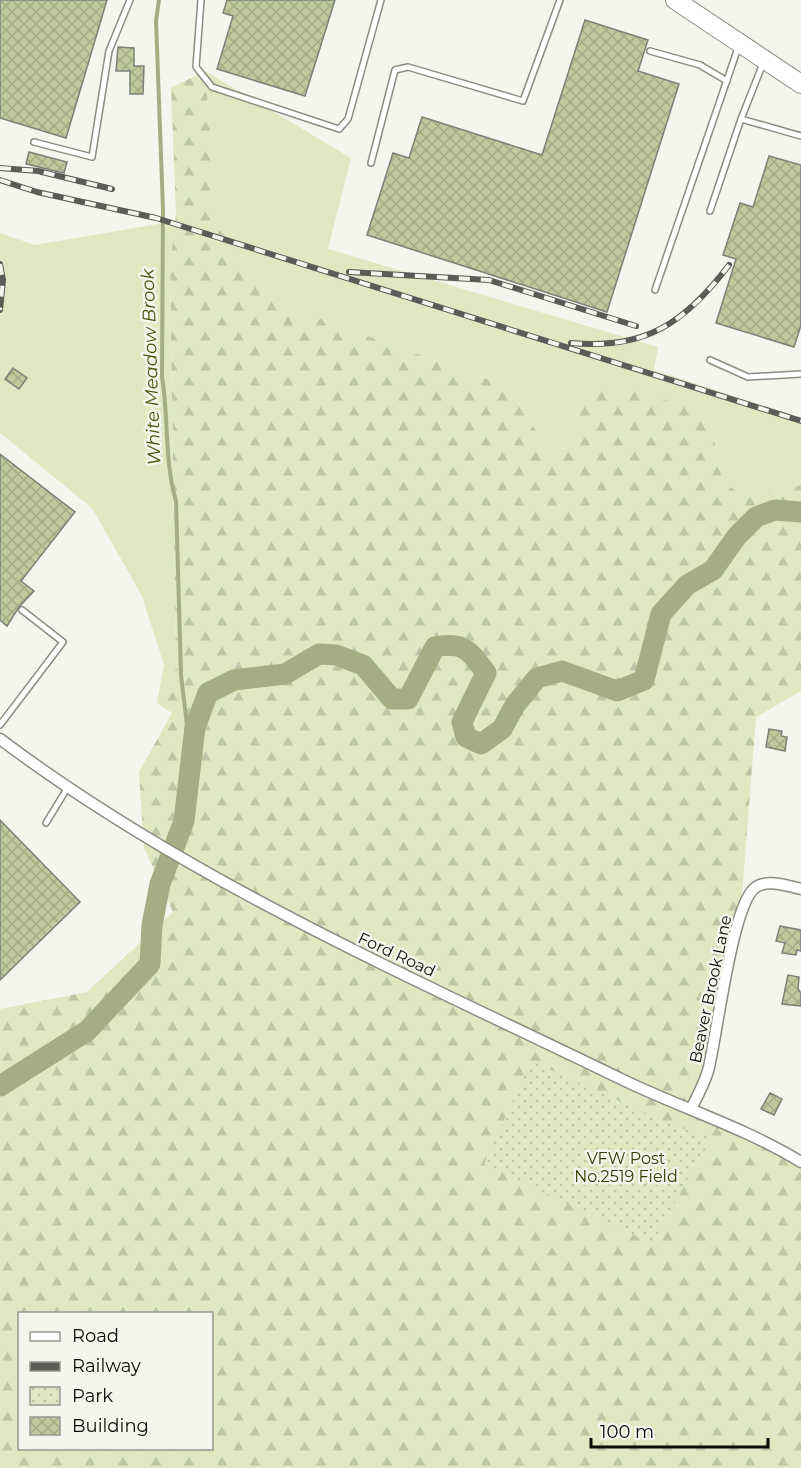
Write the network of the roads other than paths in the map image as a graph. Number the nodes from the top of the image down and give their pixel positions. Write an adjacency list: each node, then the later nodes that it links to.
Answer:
1 (130, 0): 13 (lane)
2 (201, 0): 3 (lane)
3 (381, 0)
4 (560, 0): 14 (lane)
5 (675, 0): 6 (main road)
6 (740, 44): 8 (main road); 9 (lane)
7 (650, 51): 9 (lane)
8 (764, 60): 10 (main road); 11 (lane)
9 (727, 81): 16 (lane)
10 (801, 84)
11 (741, 119): 12 (lane); 15 (lane)
12 (801, 136)
13 (34, 142)
14 (371, 163)
15 (710, 211)
16 (656, 290)
17 (710, 360): 18 (lane)
18 (801, 374)
19 (22, 610): 20 (lane)
20 (0, 725)
21 (0, 739): 22 (street, Ford Road)
22 (68, 787): 23 (lane); 25 (street, Ford Road)
23 (46, 823)
24 (801, 890): 25 (street, Beaver Brook Lane)
25 (691, 1109): 26 (street, Ford Road)
26 (801, 1162)

